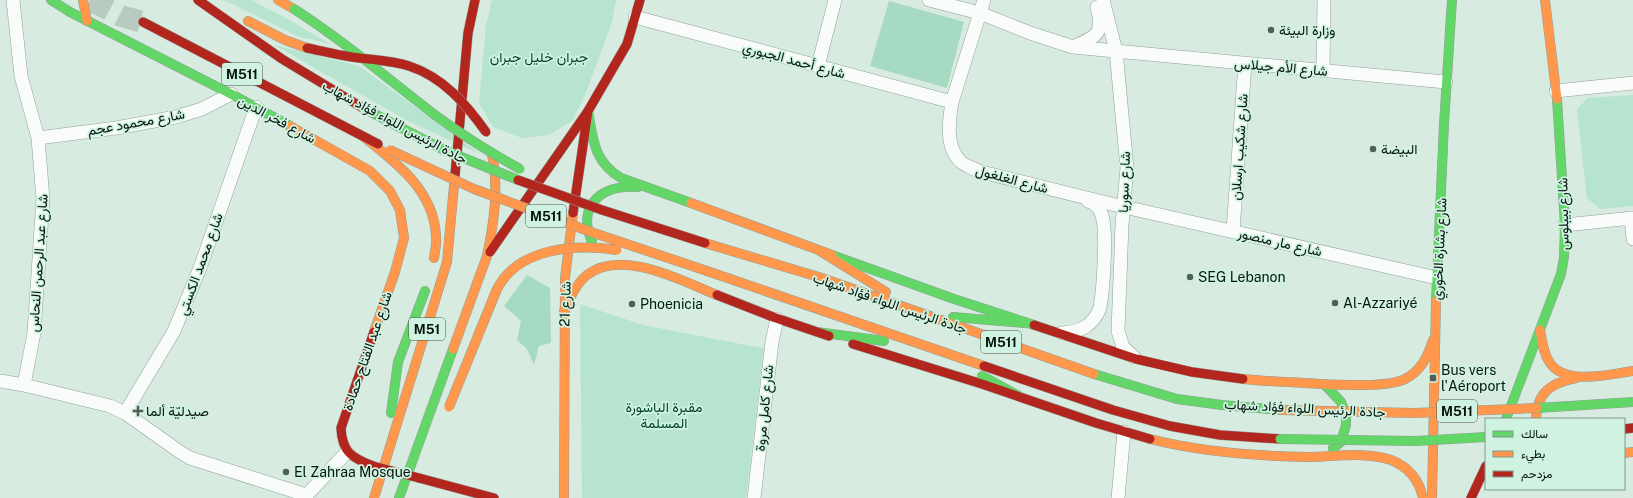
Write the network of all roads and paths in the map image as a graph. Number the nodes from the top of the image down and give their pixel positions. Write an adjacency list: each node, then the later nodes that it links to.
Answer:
1 (13, 0): 33 (street, شارع عبد الرحمن النحاس)
2 (51, 0): 19 (main road, شارع فخر الدين)
3 (83, 0): 19 (main road)
4 (198, 0): 38 (main road, جادة الرئيس اللواء فؤاد شهاب / M511, bridge)
5 (208, 0): 45 (main road, bridge)
6 (278, 0): 38 (main road, bridge)
7 (475, 0): 76 (main road, M51)
8 (640, 0): 18 (main road)
9 (835, 0): 24 (street)
10 (929, 0): 17 (street, شارع الأم جيلاس)
11 (984, 0): 17 (street, شارع الغلغول)
12 (1094, 0): 21 (street)
13 (1103, 0): 22 (street, شارع سوريا)
14 (1324, 0): 25 (street)
15 (1452, 0): 26 (main road, شارع بشارة الخوري)
16 (1545, 0): 28 (main road, شارع بيبلوس)
17 (980, 13): 21 (street, شارع الأم جيلاس); 30 (street, شارع الغلغول)
18 (635, 18): 24 (street, شارع أحمد الجبوري); 32 (main road)
19 (87, 21): 29 (main road, شارع فخر الدين)
20 (144, 22): 34 (main road, جادة الرئيس اللواء فؤاد شهاب / M511)
21 (1072, 47): 22 (street, شارع الأم جيلاس)
22 (1116, 51): 23 (street, شارع الأم جيلاس); 39 (street, شارع سوريا)
23 (1245, 63): 25 (street, شارع الأم جيلاس); 42 (street, شارع شكيب ارسلان)
24 (818, 66): 30 (street, شارع أحمد الجبوري)
25 (1323, 70): 26 (street, شارع الأم جيلاس)
26 (1446, 82): 49 (main road, شارع بشارة الخوري)
27 (1633, 84): 28 (street)
28 (1556, 91): 41 (main road, شارع بيبلوس)
29 (231, 94): 31 (main road, شارع فخر الدين); 33 (street, شارع محمود عجم)
30 (952, 102): 37 (street, شارع الغلغول)
31 (256, 107): 36 (main road, شارع فخر الدين); 69 (street, شارع محمد الكستي)
32 (588, 111): 35 (main road); 45 (main road); 51 (main road, شارع 21)
33 (38, 138): 65 (street, شارع عبد الرحمن النحاس)
34 (364, 138): 46 (main road, جادة الرئيس اللواء فؤاد شهاب / M511, bridge); 48 (main road)
35 (645, 187): 44 (main road); 47 (main road)
36 (390, 191): 75 (main road, شارع عبد الفتاح حمادة)
37 (1068, 193): 39 (street, شارع الغلغول); 57 (street, شارع سوريا)
38 (584, 203): 52 (main road, جادة الرئيس اللواء فؤاد شهاب / M511, bridge)
39 (1124, 207): 42 (street, شارع مار منصور); 60 (street, شارع سوريا)
40 (1632, 218): 41 (street); 43 (street)
41 (1565, 225): 55 (main road, شارع بيبلوس)
42 (1233, 231): 49 (street, شارع مار منصور)
43 (1633, 239)
44 (820, 251): 52 (main road); 54 (main road)
45 (487, 256): 78 (main road, M51)
46 (676, 261): 59 (main road, جادة الرئيس اللواء فؤاد شهاب / M511, bridge); 68 (main road, bridge)
47 (613, 266): 51 (main road); 53 (main road)
48 (432, 270)
49 (1437, 278): 58 (main road, شارع بشارة الخوري)
50 (428, 283): 76 (main road)
51 (564, 311): 85 (main road, شارع 21)
52 (920, 314): 54 (main road); 67 (main road, جادة الرئيس اللواء فؤاد شهاب / M511, bridge)
53 (777, 319): 56 (main road); 86 (street, شارع كامل مروة)
54 (1024, 323): 57 (main road)
55 (1540, 330): 62 (main road); 70 (main road, شارع بيبلوس)
56 (817, 332): 59 (main road); 66 (main road)
57 (1054, 333): 60 (main road)
58 (1434, 337): 64 (main road); 89 (main road, شارع بشارة الخوري)
59 (928, 346): 66 (main road); 74 (main road, جادة الرئيس اللواء فؤاد شهاب / M511, bridge)
60 (1136, 359): 64 (main road)
61 (1633, 371): 62 (main road)
62 (1581, 378): 71 (main road)
63 (0, 381): 65 (street)
64 (1324, 384): 77 (main road)
65 (24, 385): 69 (street)
66 (1019, 396): 73 (main road)
67 (1633, 402)
68 (447, 410)
69 (125, 413): 80 (street)
70 (1506, 418)
71 (1536, 418)
72 (434, 432): 78 (main road)
73 (1124, 432): 77 (main road); 87 (street)
74 (1485, 437)
75 (347, 452): 80 (street); 84 (main road, bridge)
76 (388, 456): 82 (main road, M51)
77 (1321, 457): 88 (main road)
78 (413, 460): 83 (main road, M51)
79 (1485, 469): 81 (main road)
80 (305, 496)
81 (1475, 497)
82 (374, 498)
83 (399, 498)
84 (494, 498)
85 (564, 498)
86 (754, 498)
87 (1118, 498)
88 (1423, 498)
89 (1432, 498)

